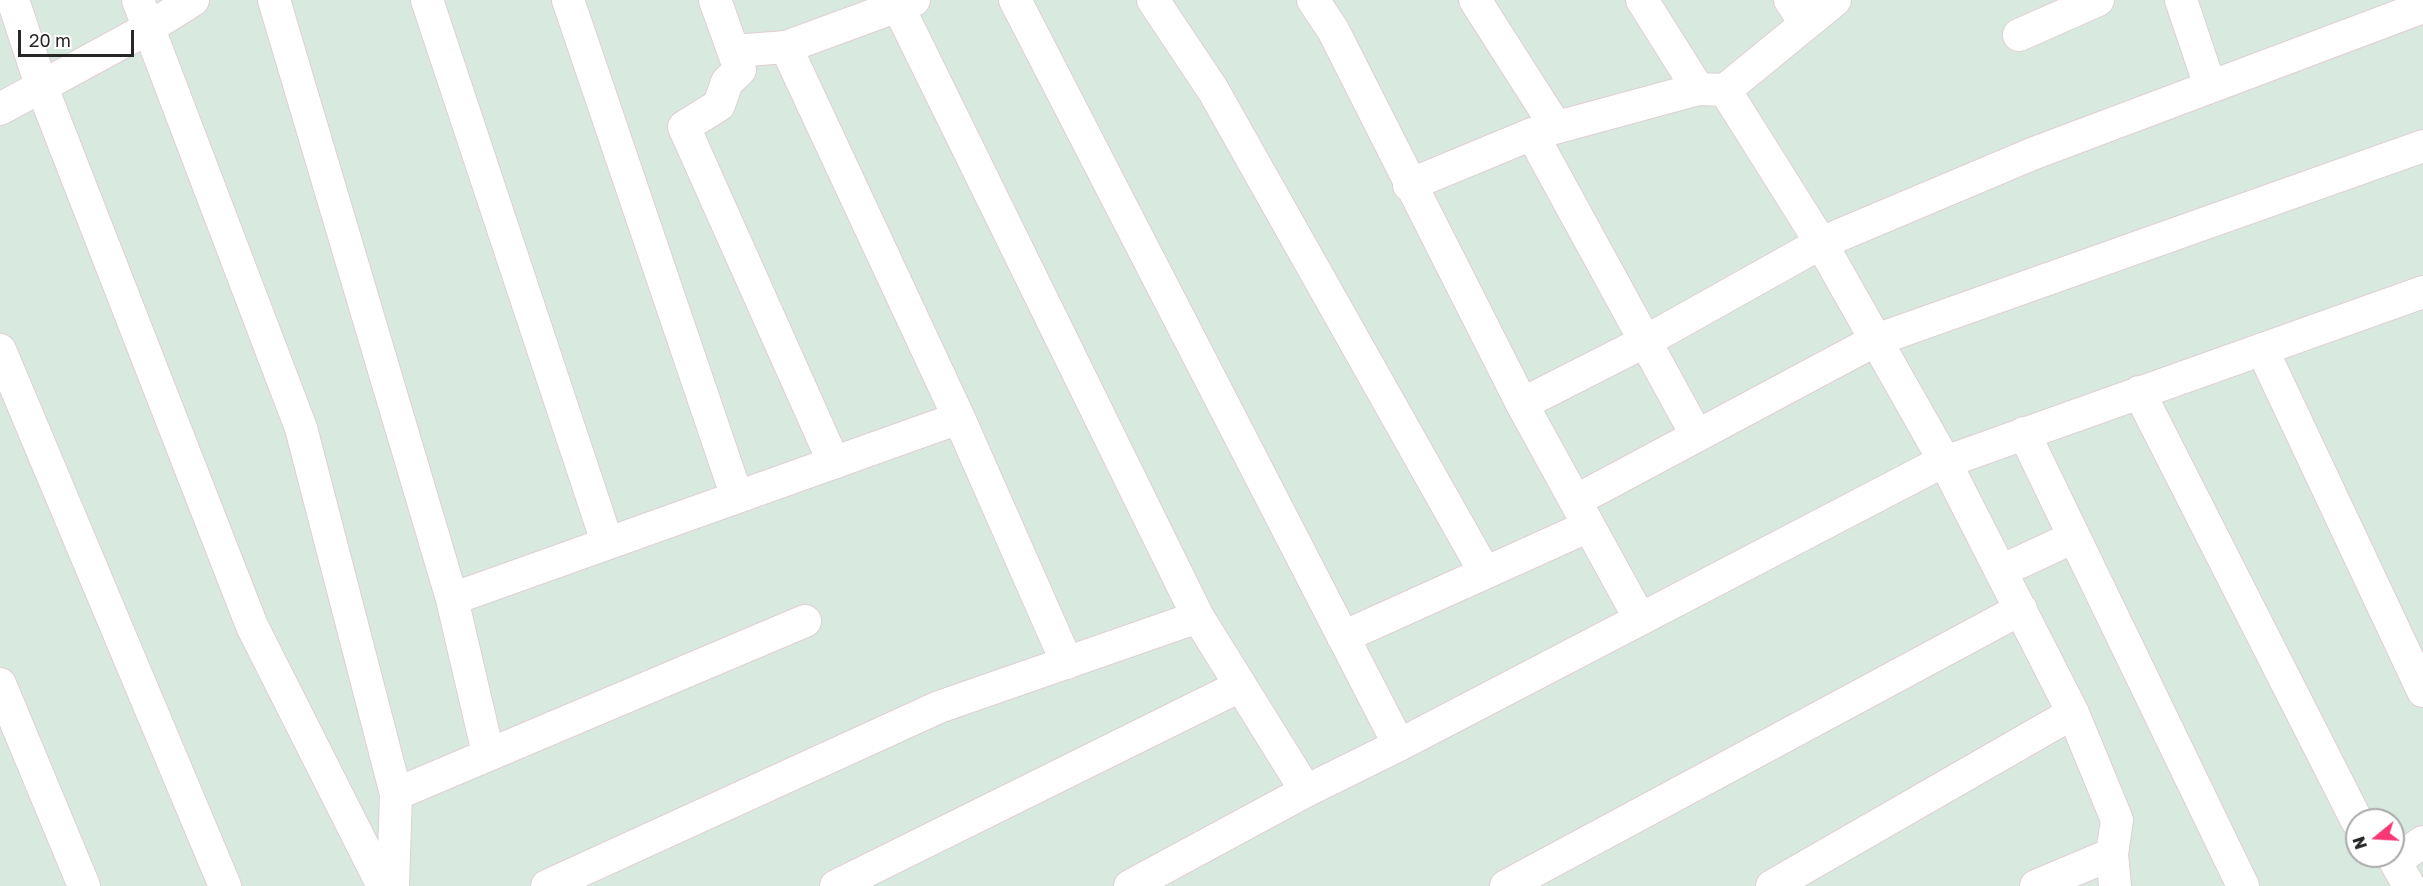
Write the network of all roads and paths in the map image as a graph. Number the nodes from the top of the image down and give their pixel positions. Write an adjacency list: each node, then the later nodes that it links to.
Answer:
1 (13, 0): 22 (street)
2 (193, 0): 18 (street)
3 (273, 0): 48 (street)
4 (427, 0): 45 (street)
5 (568, 0): 42 (street)
6 (715, 0): 21 (street)
7 (1015, 0): 53 (street)
8 (1153, 0): 46 (street)
9 (1313, 0): 28 (street)
10 (1475, 0): 26 (street)
11 (1642, 0): 24 (street)
12 (1835, 0): 17 (street)
13 (2098, 0): 19 (street)
14 (2181, 0): 23 (street)
15 (902, 3): 20 (street); 50 (street)
16 (2423, 7): 23 (street)
17 (1797, 11): 24 (street)
18 (142, 14): 22 (street); 62 (street)
19 (2019, 35)
20 (786, 47): 21 (street); 37 (street)
21 (734, 51): 41 (street)
22 (41, 85): 25 (street); 69 (street)
23 (2210, 86): 29 (street)
24 (1711, 89): 26 (street); 29 (street)
25 (0, 109)
26 (1544, 131): 28 (street); 32 (street)
27 (2423, 146): 31 (street)
28 (1409, 185): 36 (street)
29 (1821, 243): 31 (street); 32 (street)
30 (2423, 292): 33 (street)
31 (1876, 340): 39 (street); 40 (street)
32 (1646, 341): 36 (street); 39 (street)
33 (2262, 349): 35 (street); 57 (street)
34 (0, 350): 68 (street)
35 (2139, 392): 38 (street); 63 (street)
36 (1522, 404): 43 (street)
37 (959, 418): 41 (street); 54 (street)
38 (2024, 433): 40 (street); 44 (street)
39 (1697, 436): 43 (street)
40 (1945, 462): 47 (street); 51 (street)
41 (834, 463): 42 (street)
42 (737, 497): 45 (street)
43 (1582, 513): 46 (street); 51 (street)
44 (2074, 537): 47 (street); 78 (street)
45 (607, 542): 48 (street)
46 (1484, 571): 53 (street)
47 (2001, 571): 49 (street)
48 (452, 599): 60 (street)
49 (2021, 609): 58 (street); 74 (street)
50 (1198, 617): 54 (street); 56 (street)
51 (1640, 619): 59 (street)
52 (805, 621): 60 (street)
53 (1343, 637): 59 (street)
54 (1067, 663): 71 (street)
55 (0, 684): 67 (street)
56 (1240, 686): 61 (street); 72 (street)
57 (2423, 691)
58 (2073, 713): 65 (street); 75 (street)
59 (1399, 745): 61 (street)
60 (488, 753): 62 (street)
61 (1306, 791): 73 (street)
62 (396, 794): 70 (street)
63 (2350, 808)
64 (2423, 842): 66 (street)
65 (2112, 854): 76 (street); 77 (street)
66 (2405, 861)
67 (84, 886)
68 (225, 886)
69 (383, 886)
70 (393, 886)
71 (547, 886)
72 (836, 886)
73 (1130, 886)
74 (1506, 886)
75 (1772, 886)
76 (2036, 886)
77 (2115, 886)
78 (2243, 886)

